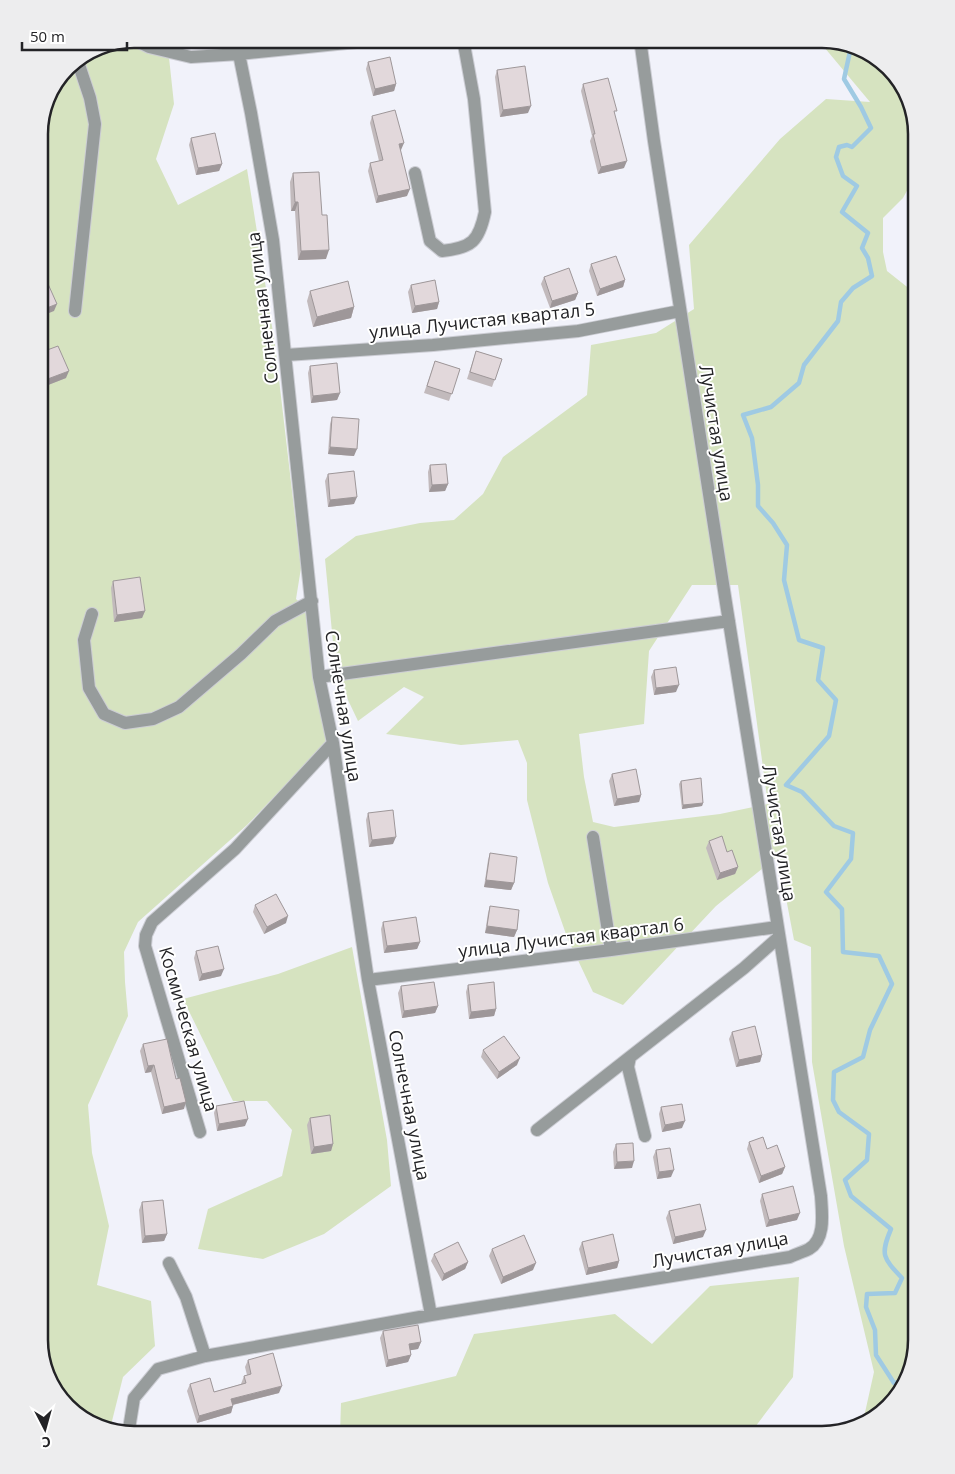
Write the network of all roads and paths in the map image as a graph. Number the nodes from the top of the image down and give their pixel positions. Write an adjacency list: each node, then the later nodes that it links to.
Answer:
1 (153, 48): 6 (street)
2 (239, 48): 6 (street, Солнечная улица)
3 (298, 48): 6 (street)
4 (465, 48): 8 (street)
5 (641, 48): 10 (street, Лучистая улица)
6 (239, 54): 11 (street, Солнечная улица)
7 (80, 66): 9 (street)
8 (415, 172)
9 (74, 311)
10 (680, 311): 11 (street, улица Лучистая квартал 5); 14 (street, Лучистая улица)
11 (286, 356): 12 (street, Солнечная улица)
12 (312, 601): 13 (street); 15 (street, Солнечная улица)
13 (92, 614)
14 (729, 621): 15 (street); 18 (street, Лучистая улица)
15 (319, 677): 16 (street, Солнечная улица)
16 (333, 743): 20 (street, Солнечная улица); 23 (street, Космическая улица)
17 (593, 837): 19 (street)
18 (778, 932): 19 (street, улица Лучистая квартал 6); 21 (street); 26 (street, Лучистая улица)
19 (611, 950): 20 (street, улица Лучистая квартал 6)
20 (368, 980): 26 (street, Солнечная улица)
21 (630, 1057): 22 (street); 24 (street)
22 (537, 1130)
23 (200, 1132)
24 (644, 1136)
25 (169, 1263): 27 (street)
26 (431, 1315): 27 (street)
27 (205, 1356): 28 (street)
28 (129, 1426)

